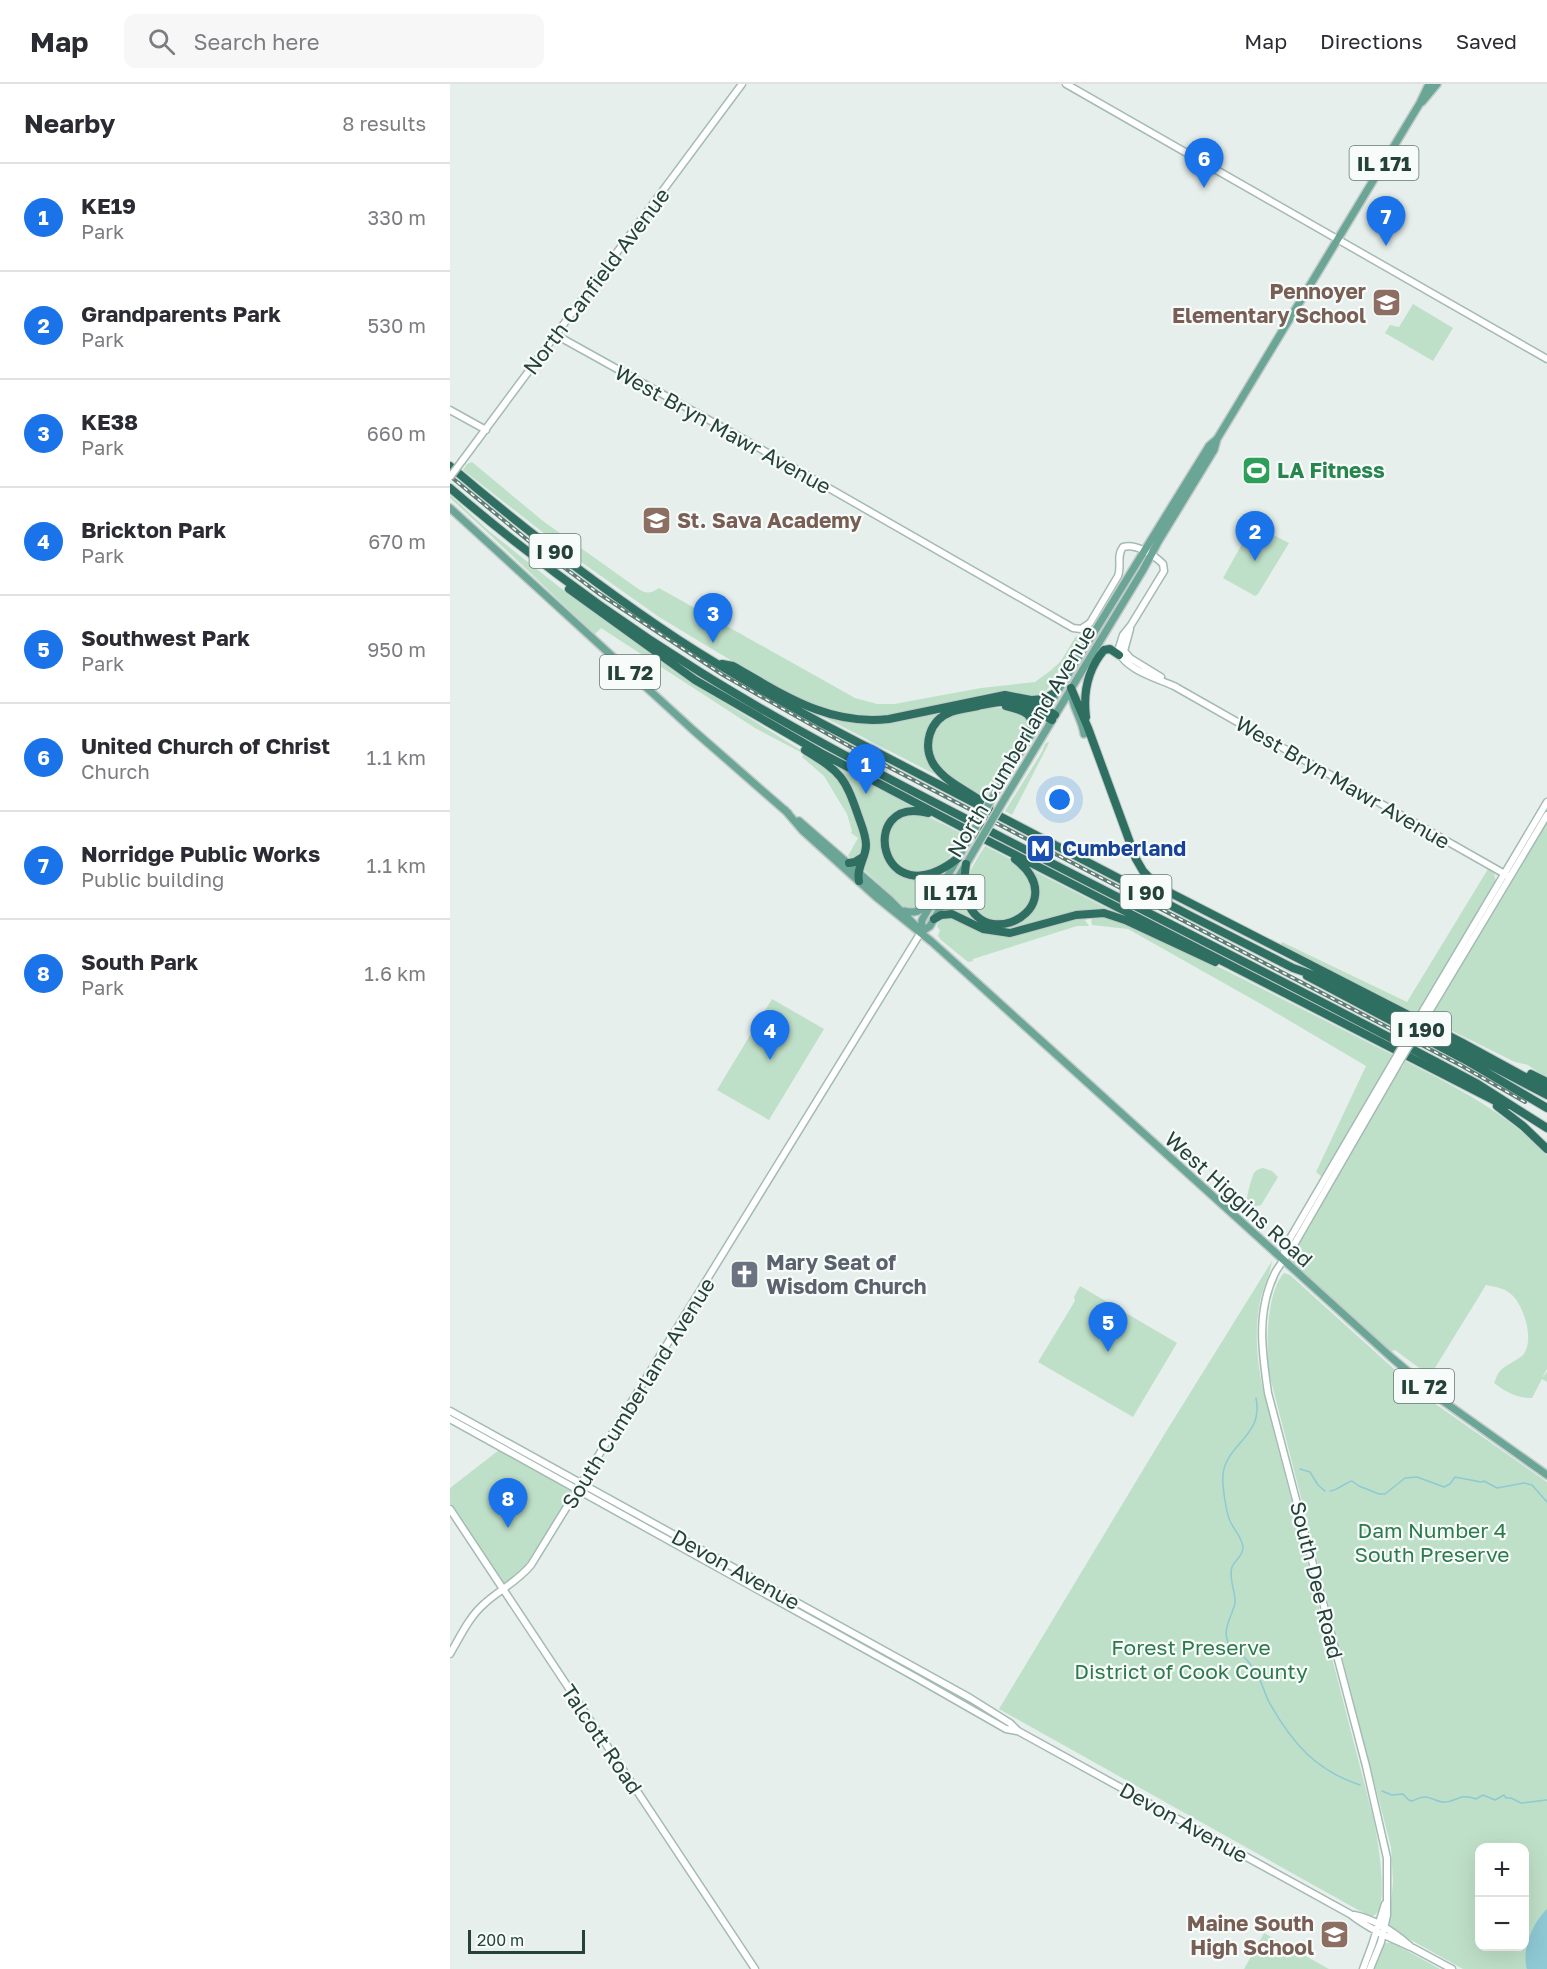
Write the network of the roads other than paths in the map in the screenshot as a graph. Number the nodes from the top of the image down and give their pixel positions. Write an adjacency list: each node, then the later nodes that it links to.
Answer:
1 (742, 84): 7 (street, North Canfield Avenue)
2 (1066, 84): 6 (street)
3 (1429, 84): 5 (main road, North Cumberland Avenue / IL 171)
4 (1437, 84): 5 (main road, North Cumberland Avenue / IL 171)
5 (1420, 104): 6 (main road, North Cumberland Avenue / IL 171)
6 (1338, 240): 8 (street); 15 (main road, North Cumberland Avenue / IL 171)
7 (556, 335): 10 (street, North Canfield Avenue); 15 (street, West Bryn Mawr Avenue)
8 (1547, 359)
9 (450, 410): 10 (street)
10 (486, 430): 12 (street, North Canfield Avenue, bridge)
11 (450, 466): 19 (highway, I 90)
12 (450, 477)
13 (450, 488): 16 (highway, I 90)
14 (450, 508): 31 (main road, West Higgins Road / IL 72)
15 (1147, 553): 17 (street, West Bryn Mawr Avenue); 21 (main road, North Cumberland Avenue / IL 171); 22 (main road, North Cumberland Avenue / IL 171)
16 (557, 574): 27 (highway, I 190); 55 (highway, I 90)
17 (1131, 625): 18 (street, West Bryn Mawr Avenue); 20 (street, West Bryn Mawr Avenue)
18 (1119, 655): 20 (street, West Bryn Mawr Avenue); 28 (highway)
19 (715, 663): 23 (highway); 33 (highway, I 90)
20 (1176, 687): 41 (street, West Bryn Mawr Avenue)
21 (1071, 688): 26 (main road, North Cumberland Avenue / IL 171); 28 (highway)
22 (1056, 692): 23 (highway); 25 (main road, North Cumberland Avenue / IL 171)
23 (1030, 700): 25 (highway)
24 (996, 703): 25 (highway); 29 (highway); 33 (highway)
25 (1044, 712): 26 (highway); 29 (main road, North Cumberland Avenue / IL 171)
26 (1053, 717): 39 (main road, North Cumberland Avenue / IL 171, bridge)
27 (775, 728): 34 (highway, I 190); 36 (highway)
28 (1086, 731): 49 (highway)
29 (1030, 734): 37 (main road, North Cumberland Avenue / IL 171, bridge)
30 (1547, 802): 41 (street)
31 (785, 810): 38 (main road, West Higgins Road / IL 72); 42 (main road, West Higgins Road)
32 (1547, 815): 41 (street)
33 (999, 816): 47 (highway, I 90)
34 (946, 819): 35 (highway, I 190); 37 (highway)
35 (992, 843): 39 (highway); 48 (highway, I 190)
36 (864, 856): 38 (highway); 40 (highway)
37 (958, 858): 43 (main road, North Cumberland Avenue / IL 171)
38 (849, 863): 40 (main road, West Higgins Road / IL 72)
39 (966, 864): 45 (main road, North Cumberland Avenue / IL 171)
40 (859, 872): 42 (highway); 44 (main road, West Higgins Road / IL 72)
41 (1507, 875): 58 (street, South Dee Road, bridge)
42 (859, 881): 46 (main road, West Higgins Road)
43 (937, 895): 44 (main road); 46 (main road, North Cumberland Avenue / IL 171)
44 (900, 909): 46 (main road, West Higgins Road / IL 72)
45 (934, 919): 46 (main road, North Cumberland Avenue / IL 171); 48 (highway)
46 (921, 932): 58 (main road, West Higgins Road / IL 72); 62 (street, South Cumberland Avenue)
47 (1293, 968): 53 (highway, I 190); 54 (highway, I 90)
48 (1278, 989): 51 (highway, I 190)
49 (1461, 1042): 50 (highway); 52 (highway)
50 (1547, 1082)
51 (1465, 1087): 56 (highway); 57 (highway, I 190)
52 (1547, 1089)
53 (1547, 1095)
54 (1547, 1108)
55 (1547, 1128)
56 (1547, 1133)
57 (1547, 1149)
58 (1283, 1262): 61 (main road, West Higgins Road / IL 72); 68 (street, South Dee Road)
59 (450, 1410): 62 (street, Devon Avenue)
60 (450, 1419): 63 (street, Devon Avenue)
61 (1547, 1475)
62 (582, 1483): 63 (street, South Cumberland Avenue); 67 (street, Devon Avenue)
63 (578, 1490): 65 (street, South Cumberland Avenue); 67 (street, Devon Avenue)
64 (450, 1509): 65 (street, Talcott Road)
65 (503, 1590): 66 (street, South Cumberland Avenue); 69 (street, Talcott Road)
66 (450, 1654)
67 (1018, 1731): 68 (street, Devon Avenue)
68 (1380, 1930): 70 (street, South Dee Road); 71 (street, South Dee Road); 72 (street, Devon Avenue)
69 (755, 1969)
70 (1363, 1969)
71 (1370, 1969)
72 (1452, 1969)

